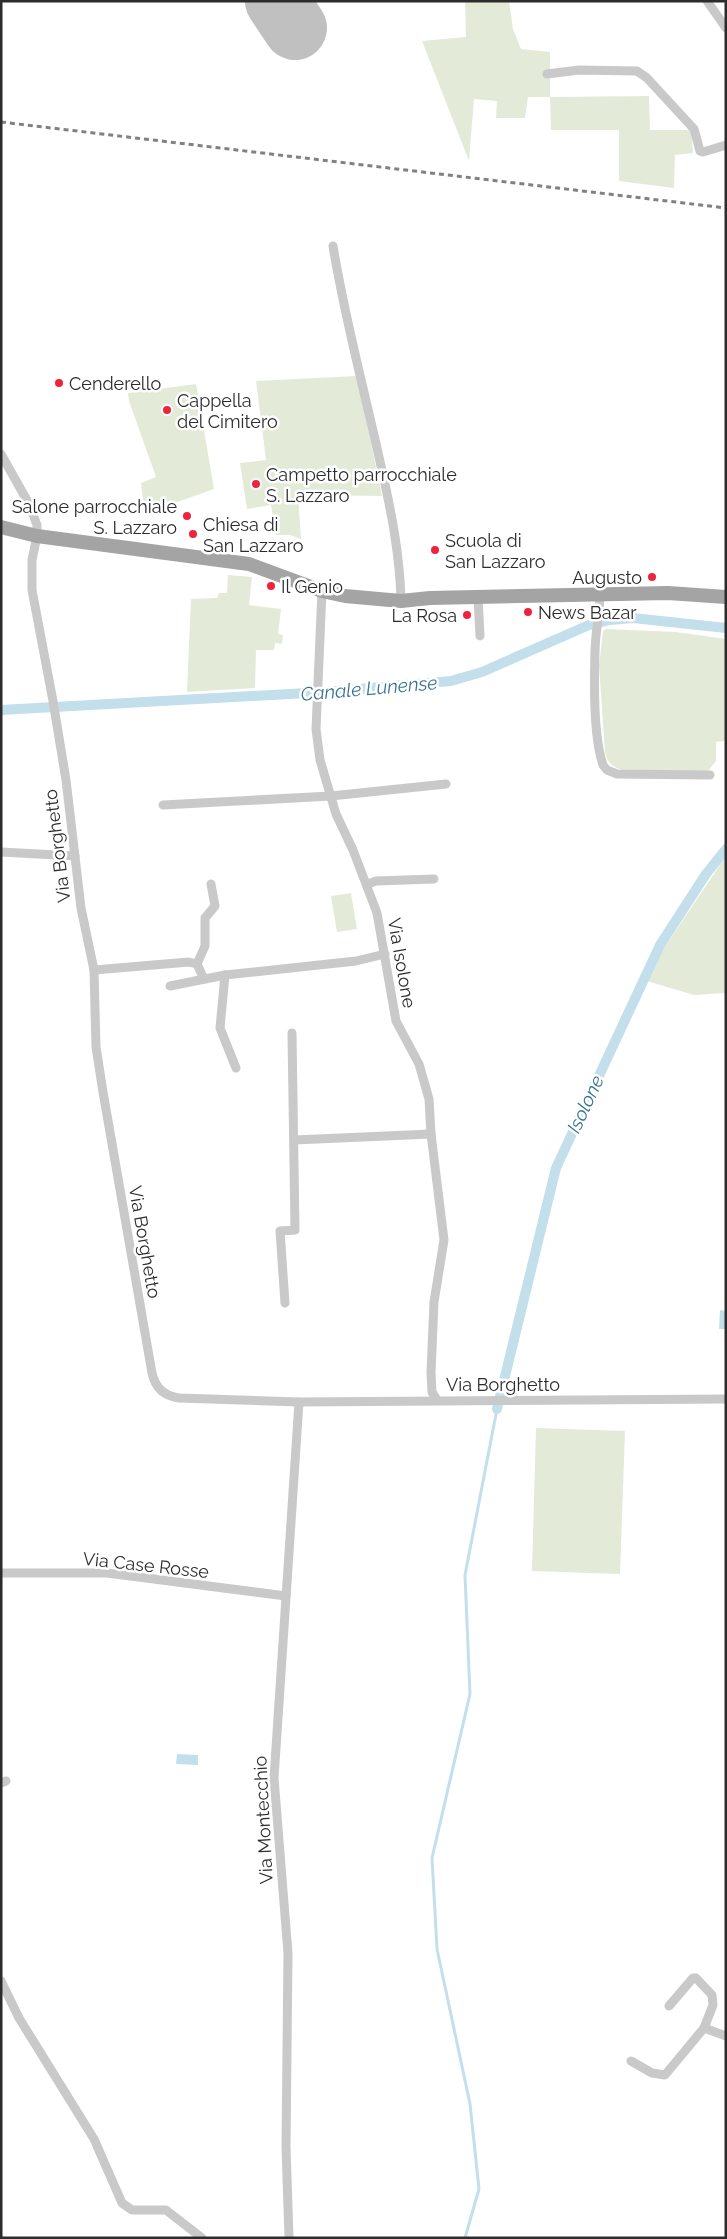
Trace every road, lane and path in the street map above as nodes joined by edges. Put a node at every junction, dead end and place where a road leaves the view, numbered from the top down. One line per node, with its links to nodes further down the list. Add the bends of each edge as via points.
1 (707, 1): 2 (street)
2 (726, 28)
3 (547, 74): 4 (street, via 579,70 637,71 694,130 700,151)
4 (726, 146)
5 (333, 246): 13 (street, via 387,496 400,572)
6 (1, 454): 8 (street, via 29,504)
7 (1, 526): 8 (main road)
8 (38, 536): 9 (main road, via 249,564); 20 (street, Via Borghetto, via 32,560 32,590 53,701)
9 (322, 591): 13 (main road, via 369,600); 17 (street, Via Isolone, via 316,729 324,777)
10 (600, 594): 11 (main road); 12 (main road, via 668,593); 15 (street, via 595,650 596,714 602,765 617,774)
11 (478, 597): 13 (main road); 14 (street)
12 (726, 597)
13 (401, 601)
14 (480, 636)
15 (710, 775)
16 (446, 784): 17 (street)
17 (331, 796): 18 (street); 23 (street, Via Isolone)
18 (163, 805)
19 (1, 852): 20 (street)
20 (75, 856): 26 (street, Via Borghetto, via 81,908)
21 (434, 879): 23 (street)
22 (211, 884): 25 (street, via 216,906 205,918 205,946)
23 (368, 884): 24 (street, Via Isolone)
24 (385, 954): 27 (street, via 356,961); 32 (street, Via Isolone, via 396,1021 424,1078)
25 (197, 964): 26 (street); 28 (street)
26 (94, 970): 37 (street, Via Borghetto, via 96,1047 155,1383 167,1395 179,1398)
27 (225, 975): 28 (street); 31 (street, via 220,1028)
28 (204, 979): 29 (street)
29 (170, 986)
30 (292, 1033): 33 (street)
31 (236, 1068)
32 (431, 1134): 33 (street); 36 (street, Via Isolone, via 444,1240 432,1328 432,1392)
33 (294, 1140): 34 (street, via 294,1230 280,1231)
34 (285, 1303)
35 (726, 1399): 36 (street, Via Borghetto)
36 (437, 1400): 37 (street, Via Borghetto)
37 (299, 1402): 39 (street, Via Montecchio)
38 (1, 1573): 39 (street, Via Case Rosse, via 107,1573)
39 (286, 1596): 46 (street, Via Montecchio, via 274,1778 288,1953 286,2147)
40 (1, 1981): 45 (street, via 19,2018 94,2138 122,2203 132,2210 166,2210)
41 (669, 2006): 42 (street, via 696,1978 712,1995 713,2005)
42 (704, 2028): 43 (street); 44 (street, via 665,2075 652,2073)
43 (726, 2036)
44 (631, 2061)
45 (202, 2238)
46 (289, 2238)

